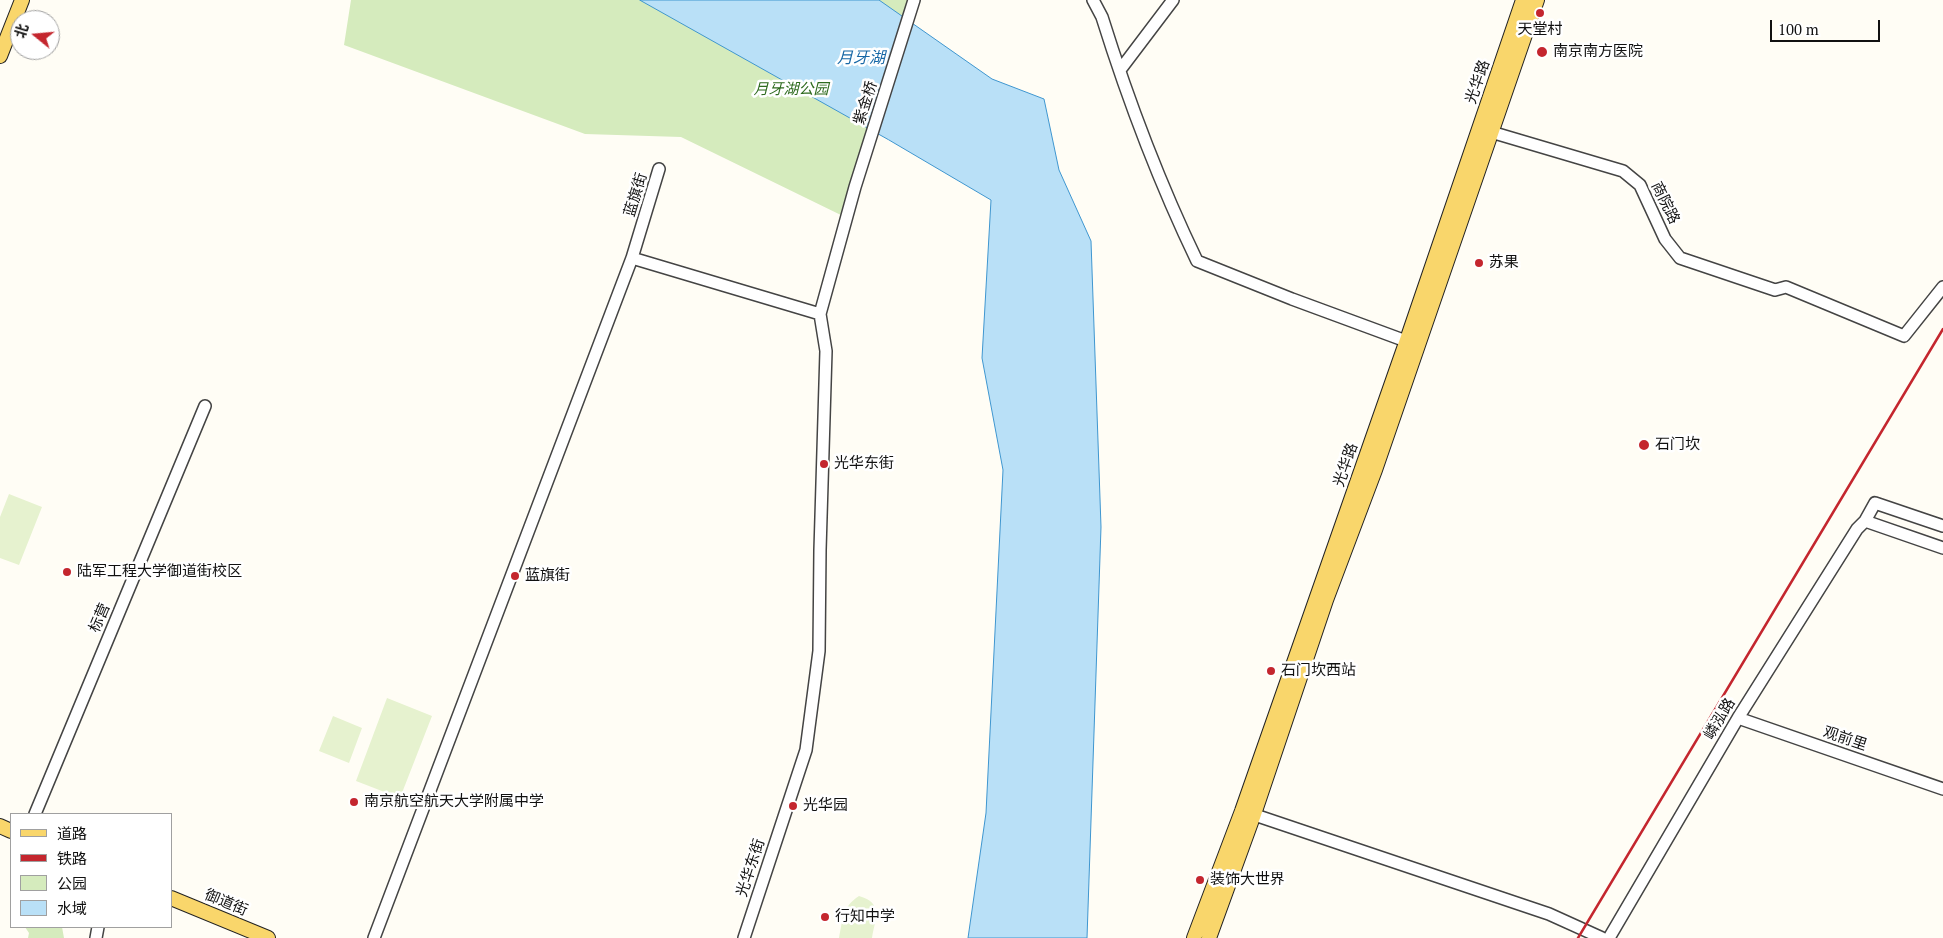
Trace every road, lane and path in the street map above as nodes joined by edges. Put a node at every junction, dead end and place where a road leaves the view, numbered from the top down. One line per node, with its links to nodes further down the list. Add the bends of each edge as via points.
1 (22, 0): 7 (main road)
2 (914, 0): 11 (street, 紫金桥)
3 (1093, 0): 8 (street)
4 (1173, 0): 8 (street)
5 (1523, 0): 15 (main road, 光华路)
6 (1537, 0): 9 (main road, 光华路)
7 (0, 56)
8 (1120, 70): 15 (street, via 1148,148 1197,260)
9 (1491, 132): 13 (street, 商院路, via 1623,171 1640,185 1665,239 1680,258 1775,290 1786,287 1904,336); 15 (main road, 光华路)
10 (659, 169): 12 (street, 蓝旗街)
11 (855, 187): 14 (street, 光华东街)
12 (632, 258): 14 (street); 26 (street, 蓝旗街)
13 (1943, 287)
14 (820, 314): 27 (street, 光华东街, via 826,351 819,651 806,750)
15 (1412, 343): 23 (main road, 光华路)
16 (206, 406): 22 (street, 标营)
17 (1865, 521): 18 (street, 嶙泓路, via 1875,503); 19 (street); 20 (street, 嶙泓路)
18 (1943, 526)
19 (1943, 548)
20 (1738, 718): 21 (street, 观前里); 31 (street, 嶙泓路)
21 (1943, 789)
22 (35, 813)
23 (1248, 813): 28 (main road, 光华路); 29 (main road, 光华路); 30 (street, via 1549,914)
24 (172, 898): 25 (main road, 御道街)
25 (268, 938)
26 (374, 938)
27 (744, 938)
28 (1194, 938)
29 (1209, 938)
30 (1602, 938)
31 (1610, 938)

